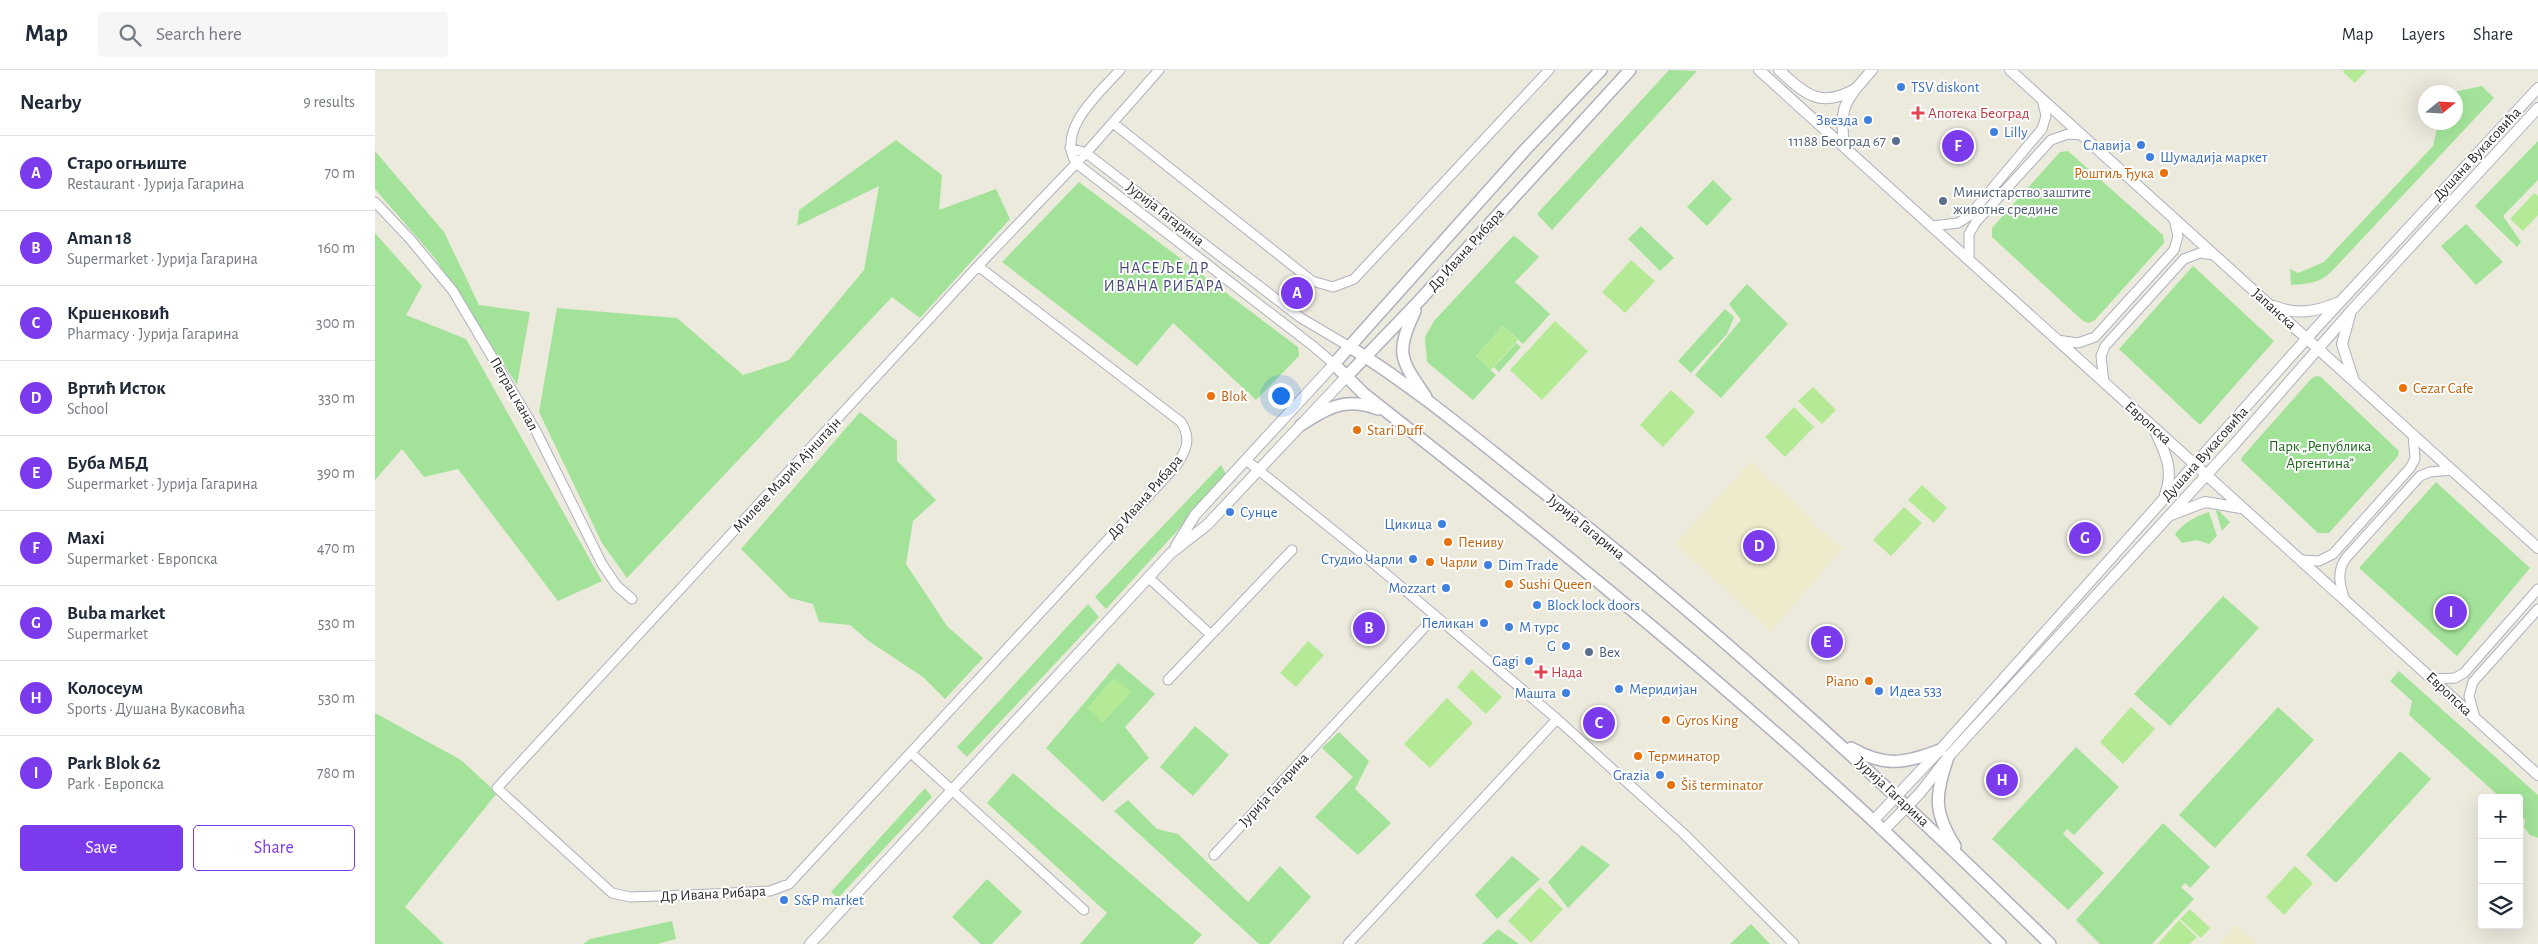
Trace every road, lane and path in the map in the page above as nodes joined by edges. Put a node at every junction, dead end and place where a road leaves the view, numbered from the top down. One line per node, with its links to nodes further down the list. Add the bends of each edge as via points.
1 (1120, 70): 17 (street, via 1080,119 1070,137)
2 (1159, 70): 14 (street, Милеве Марић Ајнштајн)
3 (1549, 70): 14 (street, via 1355,279 1333,286 1313,281)
4 (1601, 70): 32 (main road, Др Ивана Рибара, via 1525,150)
5 (1630, 70): 27 (main road, Др Ивана Рибара)
6 (1759, 70): 16 (street, Европска)
7 (1779, 70): 11 (street, via 1811,96 1827,100)
8 (1872, 70): 11 (street)
9 (2010, 70): 12 (street, Јапанска)
10 (2538, 88): 26 (street, Душана Вукасовића)
11 (1855, 89): 16 (street, via 1842,113)
12 (2042, 99): 15 (street, Јапанска); 22 (street, via 2045,116 2042,129 1969,216 1958,223)
13 (2538, 108): 29 (street, Душана Вукасовића)
14 (1113, 123): 18 (street, Милеве Марић Ајнштајн)
15 (2082, 135): 21 (street, Јапанска); 24 (street, via 2068,134 2051,140 1989,208 1969,234)
16 (1843, 147): 22 (street, Европска)
17 (1070, 148): 18 (street); 19 (street)
18 (1086, 153): 19 (street, Милеве Марић Ајнштајн); 32 (street, Јурија Гагарина, via 1301,318)
19 (1076, 163): 25 (street, Милеве Марић Ајнштајн); 35 (street, Јурија Гагарина)
20 (375, 202): 58 (street, Петрац канал, via 453,291 536,431 602,564 617,586)
21 (2174, 219): 23 (street, Јапанска); 31 (street, via 2178,236 2174,250 2095,338 2078,344)
22 (1932, 226): 24 (street, Европска)
23 (2214, 255): 28 (street, Јапанска); 38 (street, via 2200,253 2184,259 2109,340 2101,356)
24 (1969, 260): 31 (street, Европска)
25 (978, 266): 68 (street, Др Ивана Рибара, via 1181,422 1187,444 1176,466); 71 (street, Милеве Марић Ајнштајн)
26 (2342, 300): 28 (street, via 2323,309 2304,312); 30 (street, Душана Вукасовића)
27 (1419, 301): 34 (main road, Др Ивана Рибара); 39 (main road, via 1403,338 1402,355 1408,371)
28 (2266, 302): 30 (street, Јапанска)
29 (2352, 310): 33 (street, Душана Вукасовића); 37 (street, via 2342,344)
30 (2307, 339): 33 (street, Јапанска); 45 (street, Душана Вукасовића)
31 (2057, 340): 38 (street, Европска)
32 (1350, 347): 34 (main road, Јурија Гагарина); 35 (main road, Др Ивана Рибара)
33 (2319, 349): 37 (street, Јапанска); 48 (street, Душана Вукасовића)
34 (1366, 358): 36 (main road, Др Ивана Рибара); 39 (main road, Јурија Гагарина)
35 (1333, 364): 36 (main road, Јурија Гагарина); 44 (street, Др Ивана Рибара)
36 (1346, 377): 40 (main road, Јурија Гагарина); 41 (street, Др Ивана Рибара)
37 (2354, 381): 43 (street, Јапанска)
38 (2104, 383): 42 (street, Европска)
39 (1433, 407): 67 (main road, Јурија Гагарина, via 1598,535)
40 (1390, 414): 41 (main road, via 1353,403 1327,410); 75 (main road, Јурија Гагарина, via 1634,611)
41 (1301, 425): 47 (street, Др Ивана Рибара)
42 (2152, 426): 45 (street, Европска); 49 (street, via 2170,469 2170,482)
43 (2413, 434): 46 (street, Јапанска); 55 (street, via 2415,459 2410,468 2333,554 2319,561)
44 (1246, 460): 47 (street); 54 (street, Др Ивана Рибара, via 1195,516)
45 (2195, 465): 48 (street, Европска); 49 (street, Душана Вукасовића)
46 (2452, 470): 52 (street, Јапанска); 59 (street, via 2420,476 2346,558 2339,579)
47 (1258, 471): 54 (street, Др Ивана Рибара, via 1207,525); 61 (street, via 1359,550)
48 (2206, 474): 50 (street, Европска); 51 (street, Душана Вукасовића)
49 (2162, 502): 69 (street, Душана Вукасовића)
50 (2243, 508): 51 (street, via 2205,502); 55 (street, Европска)
51 (2166, 517): 69 (street, Душана Вукасовића)
52 (2538, 548)
53 (1292, 550): 62 (street)
54 (1171, 553): 56 (street, Др Ивана Рибара)
55 (2301, 560): 59 (street, Европска)
56 (1148, 577): 62 (street); 72 (street, Др Ивана Рибара)
57 (2538, 588): 63 (street, via 2464,673 2455,678)
58 (632, 599)
59 (2345, 601): 63 (street, Европска)
60 (2538, 610): 65 (street, via 2473,682 2469,696)
61 (1435, 616): 66 (street); 77 (street, Јурија Гагарина)
62 (1211, 635): 64 (street)
63 (2433, 679): 65 (street, Европска)
64 (1168, 680)
65 (2475, 718): 70 (street, Европска)
66 (1557, 719): 81 (street); 82 (street, via 1683,832)
67 (1837, 741): 69 (main road, via 1887,762); 73 (main road, Јурија Гагарина)
68 (911, 753): 71 (street, Др Ивана Рибара, via 789,884 770,891 630,898 613,893); 72 (street)
69 (1944, 754): 73 (street, Душана Вукасовића); 74 (street, Душана Вукасовића); 78 (main road, via 1938,802 1945,827)
70 (2538, 775)
71 (497, 788)
72 (952, 790): 79 (street); 80 (street, Др Ивана Рибара)
73 (1897, 796): 74 (main road, Јурија Гагарина); 75 (street, Душана Вукасовића)
74 (1908, 806): 76 (street, Душана Вукасовића); 78 (main road, Јурија Гагарина)
75 (1873, 821): 76 (main road, Јурија Гагарина)
76 (1883, 831): 83 (main road, Јурија Гагарина)
77 (1214, 855)
78 (1965, 860): 84 (main road, Јурија Гагарина)
79 (1084, 910)
80 (810, 944)
81 (1348, 944)
82 (1794, 944)
83 (2001, 944)
84 (2050, 944)

